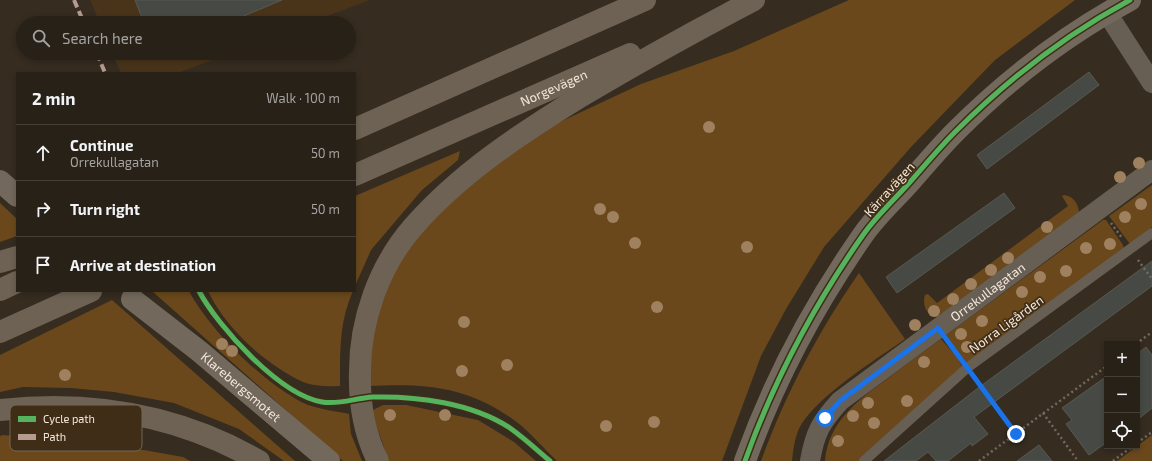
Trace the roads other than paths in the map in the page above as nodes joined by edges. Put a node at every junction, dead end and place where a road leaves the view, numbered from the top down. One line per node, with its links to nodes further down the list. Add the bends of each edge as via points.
1 (645, 0): 6 (highway)
2 (753, 0): 8 (highway, Norgevägen); 26 (highway, via 649,56 522,134 442,197 412,228 392,258 375,291 364,327 359,385 364,424)
3 (1130, 0): 4 (street, Kärravägen)
4 (1107, 13): 5 (street); 27 (street, Kärravägen, via 1028,67 991,98 955,132 864,233 800,336 771,394)
5 (1152, 83)
6 (356, 129)
7 (1152, 170): 28 (street, Orrekullagatan, via 840,401 825,418 814,438)
8 (356, 175)
9 (0, 181): 10 (street)
10 (16, 195)
11 (1152, 233): 29 (lane, Norra Ligården, via 967,368)
12 (16, 257): 13 (highway)
13 (0, 262)
14 (16, 282): 15 (highway)
15 (0, 290)
16 (89, 292): 19 (highway)
17 (132, 299): 18 (street, Klarebergsmotet)
18 (151, 315): 24 (street, Klarebergsmotet, via 189,356); 25 (street, Klarebergsmotet, via 199,351)
19 (0, 332)
20 (0, 410): 21 (highway)
21 (10, 410)
22 (142, 416): 23 (highway, via 195,431)
23 (259, 461)
24 (307, 461)
25 (329, 461)
26 (378, 461)
27 (745, 461)
28 (810, 461)
29 (864, 461)

